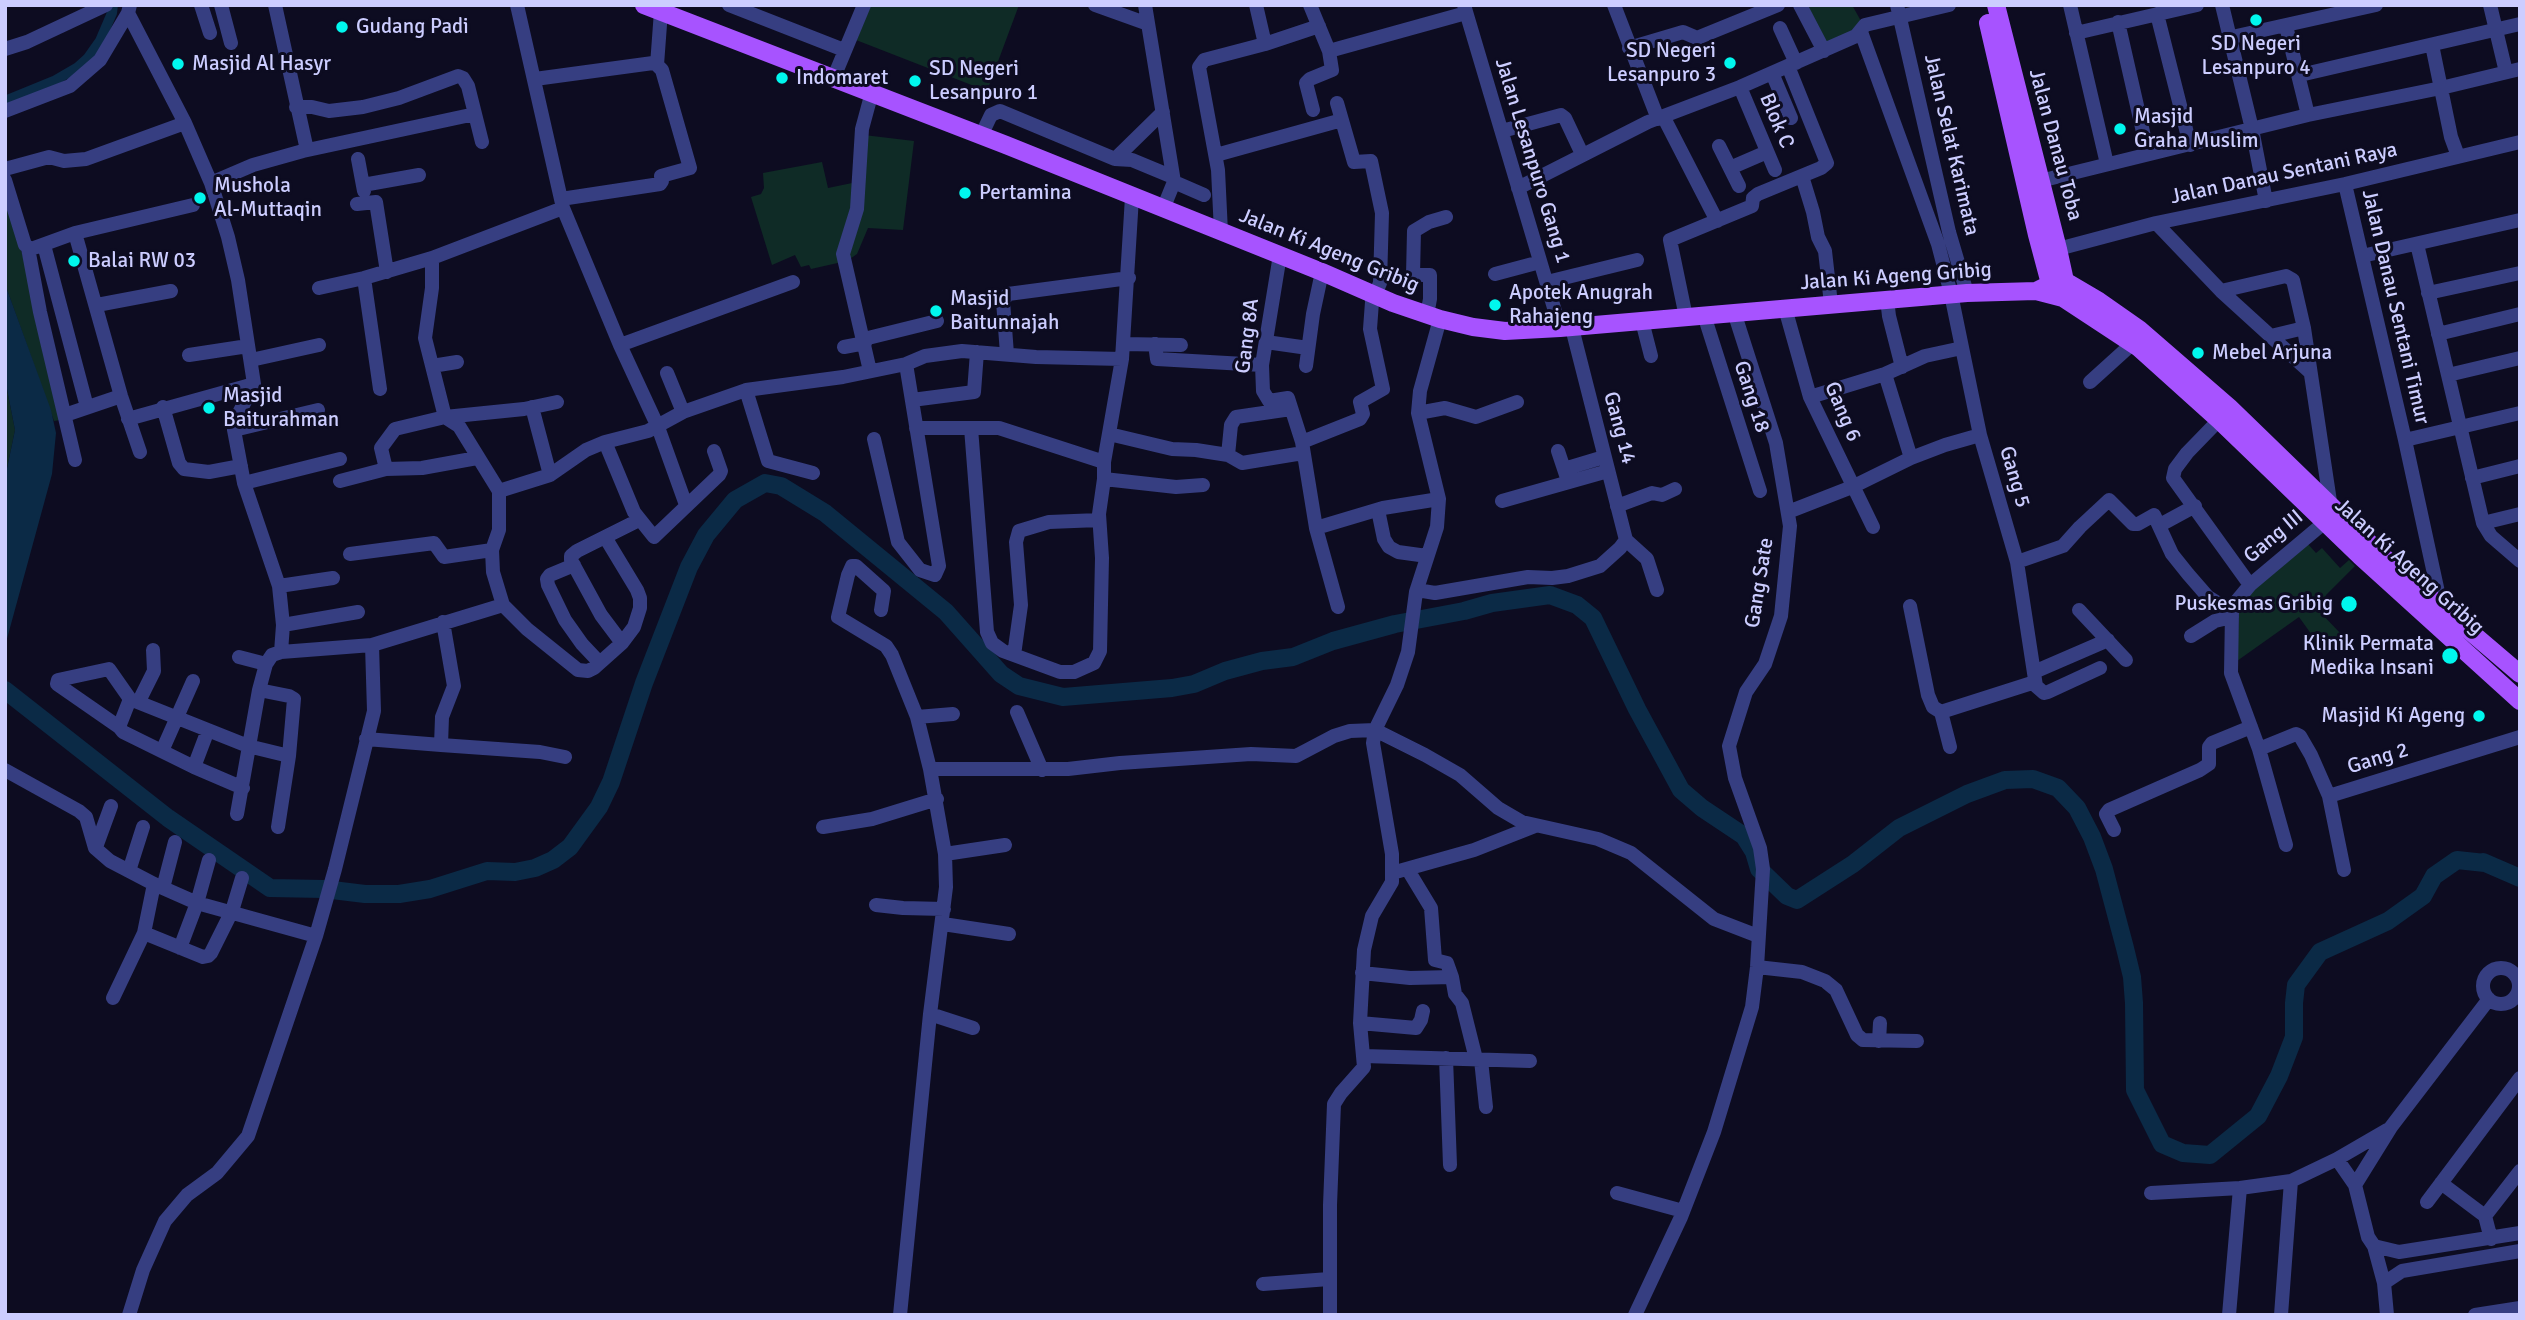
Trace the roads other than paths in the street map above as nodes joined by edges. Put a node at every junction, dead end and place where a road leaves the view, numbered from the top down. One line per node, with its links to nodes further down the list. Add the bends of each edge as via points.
1 (105, 5): 44 (street)
2 (201, 5): 37 (street)
3 (221, 5): 40 (street)
4 (275, 5): 59 (street)
5 (517, 5): 54 (street)
6 (729, 5): 45 (street)
7 (864, 5): 45 (street)
8 (1095, 5): 30 (street)
9 (1145, 5): 30 (street)
10 (1256, 5): 41 (street)
11 (1310, 5): 32 (street)
12 (1614, 5): 43 (street)
13 (1779, 5): 43 (street, via 1697,38 1685,32)
14 (1801, 5): 47 (street)
15 (1949, 5): 26 (street)
16 (1984, 5): 130 (main road, Jalan Danau Toba)
17 (1996, 5): 92 (main road, Jalan Danau Toba)
18 (2070, 5): 38 (street)
19 (2197, 5): 28 (street)
20 (2222, 5): 39 (street)
21 (2375, 5): 27 (street)
22 (2490, 5): 35 (street)
23 (653, 8): 48 (street); 53 (main road, Jalan Ki Ageng Gribig)
24 (129, 9): 61 (street, via 100,60 70,86); 68 (street)
25 (1465, 9): 46 (street); 70 (street, Jalan Lesanpuro Gang 1)
26 (1899, 11): 36 (street, via 1865,25); 109 (street, Jalan Selat Karimata)
27 (2323, 11): 33 (street)
28 (2157, 14): 29 (street); 74 (street)
29 (2118, 22): 38 (street); 79 (street)
30 (1148, 24): 62 (street)
31 (2520, 24): 35 (street)
32 (1319, 26): 41 (street); 46 (street)
33 (2286, 26): 39 (street); 52 (street)
34 (1780, 28): 49 (street)
35 (2496, 30): 42 (street); 50 (street)
36 (1861, 32): 47 (street); 111 (street)
37 (210, 33)
38 (2076, 33): 84 (street)
39 (2232, 37): 69 (street)
40 (231, 43)
41 (1265, 44): 80 (street, via 1200,63 1198,73)
42 (2432, 45): 52 (street); 56 (street)
43 (1629, 48): 65 (street)
44 (5, 49)
45 (844, 50): 53 (street)
46 (1329, 51): 60 (street, via 1332,70 1306,83)
47 (1824, 51): 49 (street)
48 (657, 65): 54 (street); 101 (street, via 690,168 661,176 660,184)
49 (1792, 65): 51 (street); 88 (street, via 1826,160 1821,168)
50 (2513, 70): 56 (street)
51 (1772, 73): 55 (street); 66 (street)
52 (2300, 75): 64 (street)
53 (834, 77): 57 (main road, Jalan Ki Ageng Gribig)
54 (535, 79): 101 (street)
55 (1740, 87): 65 (street); 77 (street, Blok C)
56 (2441, 88): 64 (street); 81 (street)
57 (872, 92): 71 (main road, Jalan Ki Ageng Gribig); 150 (street, via 862,129 857,209 843,254)
58 (1337, 103): 67 (street)
59 (296, 107): 63 (street, via 329,111 363,107 458,76 468,86); 76 (street)
60 (1312, 110)
61 (5, 111)
62 (1163, 112): 83 (street); 91 (street)
63 (475, 114): 72 (street); 76 (street)
64 (2308, 116): 69 (street)
65 (1661, 118): 78 (street); 106 (street)
66 (1791, 118)
67 (1342, 120): 80 (street); 135 (street, via 1354,162 1371,161 1382,213 1380,283)
68 (185, 123): 86 (street, via 86,159 49,157); 93 (street)
69 (2252, 129): 74 (street); 100 (street)
70 (1502, 131): 78 (street, via 1561,115); 97 (street, Jalan Lesanpuro Gang 1)
71 (981, 136): 83 (street, via 991,115 1000,111); 99 (main road, Jalan Ki Ageng Gribig)
72 (482, 142)
73 (2520, 142): 81 (street, Jalan Danau Sentani Raya)
74 (2190, 145): 79 (street)
75 (1719, 146): 85 (street)
76 (307, 150): 93 (street)
77 (1767, 152): 85 (street); 89 (street, Blok C)
78 (1582, 154): 97 (street)
79 (2148, 154): 84 (street)
80 (1216, 155): 108 (street)
81 (2458, 156): 94 (street, Jalan Danau Sentani Raya)
82 (358, 159): 95 (street)
83 (1115, 159): 91 (street, via 1132,160)
84 (2107, 164): 92 (street)
85 (1730, 168): 96 (street)
86 (5, 169)
87 (419, 175): 95 (street)
88 (1802, 176): 89 (street); 137 (street, via 1825,251)
89 (1777, 178): 106 (street, via 1754,197 1752,206)
90 (5, 180): 114 (street)
91 (1174, 180): 98 (street); 103 (street)
92 (2040, 180): 115 (main road, Jalan Danau Toba)
93 (211, 183): 162 (street, via 239,280)
94 (2345, 184): 100 (street, Jalan Danau Sentani Raya); 117 (street, Jalan Danau Sentani Timur)
95 (363, 185): 121 (street, via 372,202)
96 (1738, 186)
97 (1518, 188): 120 (street, Jalan Lesanpuro Gang 1)
98 (1204, 195)
99 (1132, 197): 103 (main road, Jalan Ki Ageng Gribig); 126 (street)
100 (2266, 201): 107 (street, Jalan Danau Sentani Raya)
101 (561, 204): 118 (street); 156 (street)
102 (193, 205): 110 (street)
103 (1163, 209): 108 (main road, Jalan Ki Ageng Gribig)
104 (1446, 217): 142 (street, via 1413,231 1413,275 1430,275)
105 (2520, 220): 113 (street)
106 (1717, 221): 141 (street, Gang 18, via 1670,240)
107 (2156, 223): 115 (street, Jalan Danau Sentani Raya); 132 (street)
108 (1221, 232): 116 (main road, Jalan Ki Ageng Gribig)
109 (1949, 232): 111 (street); 134 (street, Jalan Selat Karimata)
110 (75, 233): 112 (street); 138 (street)
111 (1934, 235): 134 (street)
112 (44, 244): 114 (street); 189 (street)
113 (2417, 244): 117 (street); 133 (street)
114 (28, 248): 196 (street)
115 (2058, 249): 130 (main road, Jalan Danau Toba)
116 (1280, 256): 122 (main road, Jalan Ki Ageng Gribig); 151 (street, Gang 8A)
117 (2362, 256): 208 (street, Jalan Danau Sentani Timur)
118 (432, 258): 121 (street); 171 (street, via 425,338)
119 (1637, 260): 128 (street)
120 (1541, 262): 124 (street); 128 (street, Jalan Lesanpuro Gang 1)
121 (387, 272): 125 (street)
122 (1322, 272): 135 (main road, Jalan Ki Ageng Gribig); 159 (street)
123 (2520, 273): 133 (street)
124 (1495, 274)
125 (365, 278): 129 (street); 181 (street)
126 (1129, 278): 152 (street); 163 (street, via 1008,293 1003,301)
127 (793, 282): 156 (street)
128 (1547, 282): 146 (street, Jalan Lesanpuro Gang 1)
129 (319, 288)
130 (2053, 290): 134 (main road, Jalan Ki Ageng Gribig); 154 (main road, Jalan Ki Ageng Gribig); 244 (main road, Jalan Ki Ageng Gribig, via 2139,329 2229,407)
131 (171, 291): 138 (street)
132 (2221, 291): 147 (street, via 2289,276); 149 (street)
133 (2428, 293): 148 (street)
134 (1959, 294): 136 (main road, Jalan Ki Ageng Gribig); 160 (street, Gang 5)
135 (1375, 295): 142 (main road, Jalan Ki Ageng Gribig); 210 (street, via 1370,329 1383,389 1361,401 1363,416)
136 (1887, 299): 137 (main road, Jalan Ki Ageng Gribig); 173 (street)
137 (1830, 304): 139 (main road, Jalan Ki Ageng Gribig)
138 (97, 305): 183 (street)
139 (1785, 308): 140 (main road, Jalan Ki Ageng Gribig); 184 (street, Gang 6)
140 (1734, 312): 141 (main road, Jalan Ki Ageng Gribig); 242 (street, Gang Sate, via 1776,443)
141 (1695, 316): 145 (main road, Jalan Ki Ageng Gribig); 235 (street, Gang 18)
142 (1434, 317): 146 (main road, Jalan Ki Ageng Gribig, via 1505,331); 194 (street)
143 (2519, 318): 148 (street)
144 (937, 321): 150 (street)
145 (1642, 321): 146 (main road, Jalan Ki Ageng Gribig); 165 (street)
146 (1566, 328): 220 (street, Gang 14)
147 (2304, 328): 149 (street); 175 (street)
148 (2438, 334): 178 (street)
149 (2271, 336): 175 (street)
150 (864, 341): 158 (street); 174 (street)
151 (1266, 341): 159 (street); 170 (street, Gang 8A)
152 (1123, 344): 153 (street); 167 (street)
153 (1155, 344): 157 (street); 170 (street, via 1157,359)
154 (2132, 344): 179 (street); 199 (main road, Jalan Ki Ageng Gribig)
155 (318, 345): 162 (street)
156 (620, 345): 201 (street)
157 (1181, 345)
158 (844, 347)
159 (1308, 348): 172 (street)
160 (1962, 348): 173 (street, via 1924,356); 206 (street, Gang 5)
161 (977, 352): 163 (street); 169 (street, via 925,356); 185 (street, via 974,392)
162 (249, 353): 164 (street); 180 (street)
163 (1007, 354): 167 (street)
164 (189, 355)
165 (1651, 356)
166 (2520, 358): 178 (street)
167 (1122, 359): 205 (street)
168 (457, 362): 171 (street)
169 (906, 365): 174 (street); 185 (street)
170 (1262, 365): 188 (street, Gang 8A, via 1267,400)
171 (432, 366): 197 (street)
172 (1306, 366)
173 (1902, 367): 177 (street)
174 (870, 371): 182 (street)
175 (2310, 372): 244 (street)
176 (667, 373): 193 (street)
177 (1885, 374): 184 (street); 216 (street)
178 (2448, 374): 200 (street)
179 (2090, 382)
180 (254, 383): 190 (street); 204 (street)
181 (380, 389)
182 (746, 390): 193 (street); 224 (street, via 768,461)
183 (121, 396): 189 (street); 198 (street)
184 (1810, 397): 232 (street, Gang 6)
185 (912, 400): 202 (street)
186 (557, 402): 191 (street)
187 (1517, 402): 194 (street, via 1476,417 1445,408)
188 (1289, 403): 210 (street); 214 (street, via 1231,421)
189 (87, 407): 196 (street)
190 (163, 407): 198 (street); 221 (street, via 184,469 209,472)
191 (531, 407): 197 (street); 225 (street)
192 (318, 410): 204 (street)
193 (682, 412): 201 (street)
194 (1418, 413): 236 (street)
195 (2520, 413): 200 (street, Jalan Danau Sentani Timur)
196 (65, 415): 218 (street)
197 (445, 417): 215 (street, via 459,426); 223 (street, via 392,431 381,448)
198 (128, 419): 213 (street)
199 (2220, 420): 240 (street, via 2178,465 2173,478); 244 (main road, Jalan Ki Ageng Gribig)
200 (2459, 427): 208 (street, Jalan Danau Sentani Timur); 227 (street)
201 (658, 428): 209 (street); 238 (street)
202 (916, 428): 203 (street); 207 (street, via 939,566 935,575 920,570 898,542)
203 (971, 428): 219 (street, via 1016,431); 280 (street, via 987,632 992,643)
204 (234, 430): 221 (street)
205 (1109, 434): 214 (street, via 1172,449); 219 (street)
206 (1980, 435): 216 (street); 257 (street, Gang 5)
207 (874, 439)
208 (2405, 440): 266 (street, Jalan Danau Sentani Timur)
209 (605, 442): 225 (street); 245 (street)
210 (1303, 447): 214 (street, via 1242,463); 250 (street)
211 (714, 451): 238 (street, via 719,475)
212 (1558, 451): 226 (street)
213 (140, 452)
214 (1228, 455)
215 (477, 458): 223 (street); 234 (street)
216 (1912, 458): 232 (street)
217 (341, 459): 230 (street)
218 (75, 460)
219 (1104, 462): 228 (street)
220 (1606, 464): 226 (street); 239 (street, Gang 14)
221 (241, 466): 230 (street)
222 (2520, 466): 227 (street)
223 (386, 470): 229 (street)
224 (813, 473)
225 (550, 475): 234 (street)
226 (1566, 476): 237 (street)
227 (2472, 478): 247 (street)
228 (1104, 479): 231 (street); 246 (street)
229 (340, 481)
230 (244, 483): 261 (street)
231 (1203, 485)
232 (1852, 486): 242 (street); 249 (street, Gang 6)
233 (1675, 489): 239 (street)
234 (499, 491): 253 (street, via 499,530)
235 (1760, 491)
236 (1440, 499): 241 (street); 255 (street)
237 (1502, 501)
238 (686, 505): 245 (street, via 657,536)
239 (1617, 506): 252 (street, Gang 14)
240 (2195, 506): 248 (street); 260 (street)
241 (1378, 510): 250 (street); 255 (street, via 1389,547)
242 (1788, 512): 344 (street, Gang Sate, via 1781,615 1765,664 1745,692 1729,746 1735,778 1760,848)
243 (2520, 514): 247 (street)
244 (2328, 515): 260 (street, Gang III); 266 (main road, Jalan Ki Ageng Gribig); 291 (main road, Jalan Ki Ageng Gribig)
245 (639, 520): 251 (street)
246 (1099, 520): 280 (street, via 1049,523 1019,531 1021,605); 280 (street, via 1098,658 1074,672 1060,672)
247 (2483, 523): 256 (street, via 2491,536)
248 (2160, 525): 257 (street, via 2153,514 2133,524 2108,500 2063,546); 271 (street, via 2172,554 2188,574)
249 (1873, 527)
250 (1316, 528): 267 (street)
251 (605, 537): 258 (street, via 574,553); 276 (street, via 640,598 634,627)
252 (1626, 540): 262 (street, via 1647,559); 263 (street, via 1600,566 1568,576 1528,577 1434,593)
253 (492, 550): 254 (street, via 444,557 434,542); 264 (street)
254 (350, 554)
255 (1427, 556): 263 (street)
256 (2518, 558)
257 (2017, 562): 287 (street, Gang 5)
258 (574, 565): 276 (street); 283 (street, via 550,575 548,585 565,620)
259 (333, 578): 261 (street)
260 (2250, 585): 271 (street, Gang III, via 2235,603)
261 (279, 586): 273 (street)
262 (1657, 590)
263 (1416, 591): 297 (street, via 1408,652)
264 (503, 605): 272 (street); 283 (street, via 578,670 587,671)
265 (1910, 606): 293 (street, via 1928,695)
266 (2441, 606): 286 (main road, Jalan Ki Ageng Gribig)
267 (1338, 607)
268 (881, 610): 295 (street, via 884,591 852,566 838,617 886,646)
269 (2079, 610): 275 (street)
270 (358, 612): 273 (street)
271 (2232, 615): 274 (street); 299 (street, via 2231,673)
272 (443, 622): 277 (street); 303 (street, via 454,686 442,717)
273 (283, 625): 279 (street)
274 (2191, 636)
275 (2108, 640): 282 (street); 287 (street)
276 (622, 643): 283 (street)
277 (372, 645): 279 (street); 302 (street, via 374,711)
278 (153, 650): 290 (street, via 154,671)
279 (281, 652): 284 (street)
280 (1014, 655)
281 (239, 657): 284 (street)
282 (2126, 660)
283 (599, 662)
284 (266, 664): 289 (street)
285 (2100, 668): 287 (street, via 2048,692 2040,691)
286 (2520, 674)
287 (2034, 677): 293 (street)
288 (193, 681): 296 (street)
289 (259, 690): 304 (street); 308 (street, via 294,698)
290 (134, 700): 296 (street); 298 (street); 298 (street, via 105,668 57,682)
291 (2520, 701)
292 (1017, 712): 313 (street)
293 (1941, 712): 305 (street)
294 (953, 714): 295 (street)
295 (917, 717): 312 (street)
296 (177, 718): 300 (street); 307 (street)
297 (1378, 726): 313 (street, via 1334,736 1296,756 1251,754); 319 (street, via 1460,775 1507,814); 333 (street, via 1373,747)
298 (119, 727): 307 (street, via 126,735)
299 (2251, 727): 306 (street); 323 (street, via 2211,744 2210,761 2200,770 2109,810 2106,814)
300 (208, 730): 304 (street); 310 (street)
301 (2520, 737): 315 (street, Gang 2)
302 (366, 739): 303 (street); 343 (street)
303 (442, 745): 309 (street)
304 (248, 746): 308 (street); 314 (street)
305 (1950, 747)
306 (2259, 749): 315 (street, via 2298,735); 326 (street)
307 (162, 751): 310 (street)
308 (289, 756): 321 (street)
309 (565, 757)
310 (194, 767): 314 (street)
311 (5, 769): 327 (street, via 86,817)
312 (930, 769): 313 (street); 316 (street)
313 (1042, 770)
314 (243, 788): 318 (street)
315 (2329, 796): 331 (street)
316 (937, 799): 322 (street, via 872,819); 328 (street)
317 (111, 806): 327 (street)
318 (237, 814)
319 (1535, 826): 330 (street); 344 (street, via 1613,844 1631,853 1714,919)
320 (143, 827): 332 (street)
321 (278, 827)
322 (823, 827)
323 (2114, 830)
324 (175, 842): 335 (street)
325 (1004, 845): 328 (street)
326 (2286, 845)
327 (95, 848): 332 (street)
328 (945, 854): 338 (street)
329 (209, 860): 336 (street)
330 (1408, 870): 333 (street); 349 (street, via 1431,908 1435,960 1447,963)
331 (2344, 870)
332 (129, 871): 335 (street)
333 (1392, 873): 348 (street, via 1390,887 1373,916)
334 (242, 878): 339 (street)
335 (159, 886): 336 (street); 341 (street)
336 (197, 903): 339 (street); 345 (street)
337 (876, 905): 338 (street)
338 (944, 909): 340 (street)
339 (232, 911): 343 (street); 345 (street, via 208,957)
340 (943, 924): 342 (street); 354 (street)
341 (144, 933): 345 (street); 351 (street)
342 (1009, 934)
343 (316, 936): 389 (street, via 248,1136 217,1173 187,1195 165,1221)
344 (1758, 936): 346 (street, Gang Sate)
345 (180, 948)
346 (1757, 967): 358 (street, via 1802,972 1825,981 1836,990 1858,1037); 377 (street, Gang Sate, via 1752,1007 1728,1087)
347 (2516, 967): 350 (street); 352 (street, via 2495,968 2486,976 2483,988)
348 (1362, 973): 349 (street); 355 (street)
349 (1452, 977): 362 (street)
350 (2519, 996): 352 (street, via 2504,1004)
351 (113, 998)
352 (2489, 999): 366 (street)
353 (1423, 1011): 355 (street, via 1416,1028)
354 (930, 1014): 357 (street); 390 (street)
355 (1360, 1023): 360 (street)
356 (1880, 1023): 358 (street)
357 (973, 1028)
358 (1880, 1041): 359 (street)
359 (1917, 1041)
360 (1364, 1056): 361 (street); 385 (street, via 1361,1073 1334,1104)
361 (1446, 1058): 362 (street); 368 (street)
362 (1478, 1059): 363 (street); 365 (street)
363 (1530, 1061)
364 (2520, 1079): 371 (street)
365 (1486, 1107)
366 (2391, 1127): 367 (street); 372 (street)
367 (2337, 1159): 370 (street); 372 (street)
368 (1450, 1165)
369 (2520, 1171): 378 (street)
370 (2291, 1181): 373 (street); 394 (street)
371 (2441, 1183): 376 (street); 378 (street)
372 (2355, 1185): 381 (street)
373 (2240, 1188): 375 (street); 393 (street)
374 (1617, 1193): 377 (street)
375 (2151, 1193)
376 (2427, 1202)
377 (1683, 1211): 392 (street, Gang Sate)
378 (2486, 1216): 380 (street)
379 (2520, 1233): 380 (street)
380 (2491, 1239): 383 (street)
381 (2374, 1246): 383 (street); 386 (street)
382 (2520, 1251): 384 (street)
383 (2399, 1252): 384 (street)
384 (2402, 1271): 386 (street)
385 (1329, 1279): 387 (street); 391 (street)
386 (2384, 1283): 395 (street)
387 (1263, 1284)
388 (2520, 1308): 396 (street)
389 (130, 1315)
390 (900, 1315)
391 (1330, 1315)
392 (1635, 1315)
393 (2229, 1315)
394 (2281, 1315)
395 (2387, 1315)
396 (2475, 1315)

